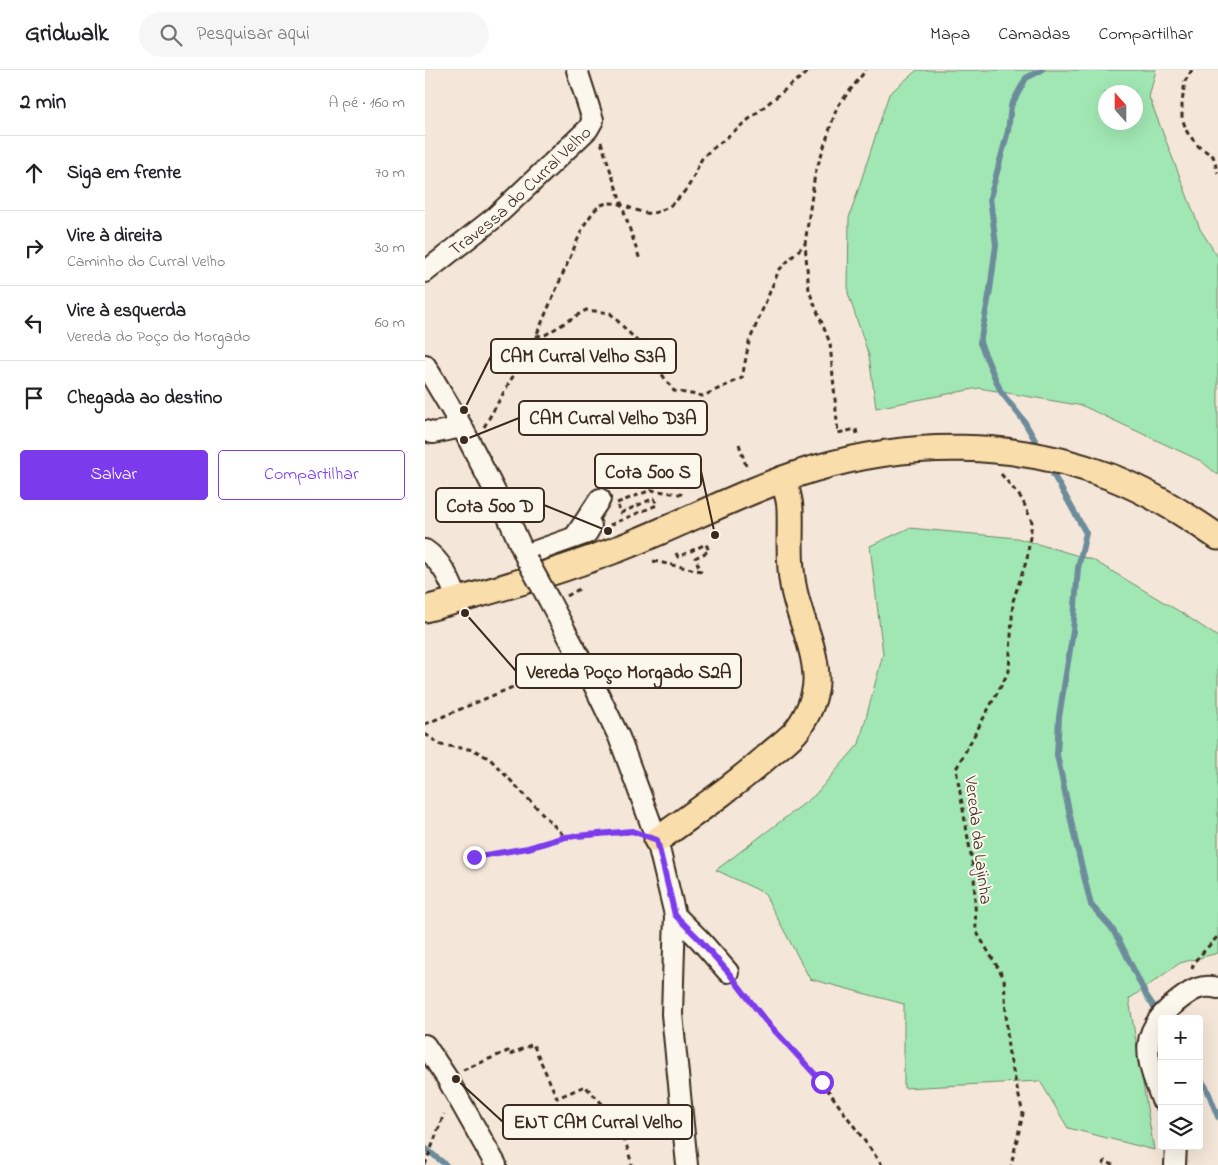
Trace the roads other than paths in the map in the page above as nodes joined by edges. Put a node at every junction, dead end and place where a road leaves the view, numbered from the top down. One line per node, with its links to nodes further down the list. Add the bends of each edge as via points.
1 (577, 70): 2 (street, Travessa do Curral Velho, via 593,120 588,129 494,218)
2 (425, 272)
3 (425, 365): 4 (street)
4 (462, 427): 5 (street); 12 (street)
5 (425, 431)
6 (783, 479): 10 (main road, via 813,469 919,449 987,449 1020,453 1083,467 1121,481 1190,517); 13 (main road, via 619,549); 15 (main road, via 790,508 790,570 815,659 817,679 806,718 796,732 753,769)
7 (608, 501): 9 (street)
8 (591, 526): 9 (street, via 587,533)
9 (574, 537): 12 (street)
10 (1218, 537)
11 (425, 550): 13 (street, via 442,568)
12 (526, 558): 15 (street, bridge, via 619,737)
13 (459, 601): 14 (main road)
14 (428, 608)
15 (657, 840): 16 (street)
16 (675, 915): 17 (street); 23 (street, via 672,1014)
17 (728, 972)
18 (1218, 988): 20 (street, via 1209,986 1194,990 1169,1007 1151,1031 1148,1057)
19 (425, 1044): 22 (street)
20 (1158, 1091)
21 (1176, 1150): 24 (street)
22 (496, 1165)
23 (687, 1165)
24 (1175, 1165)

